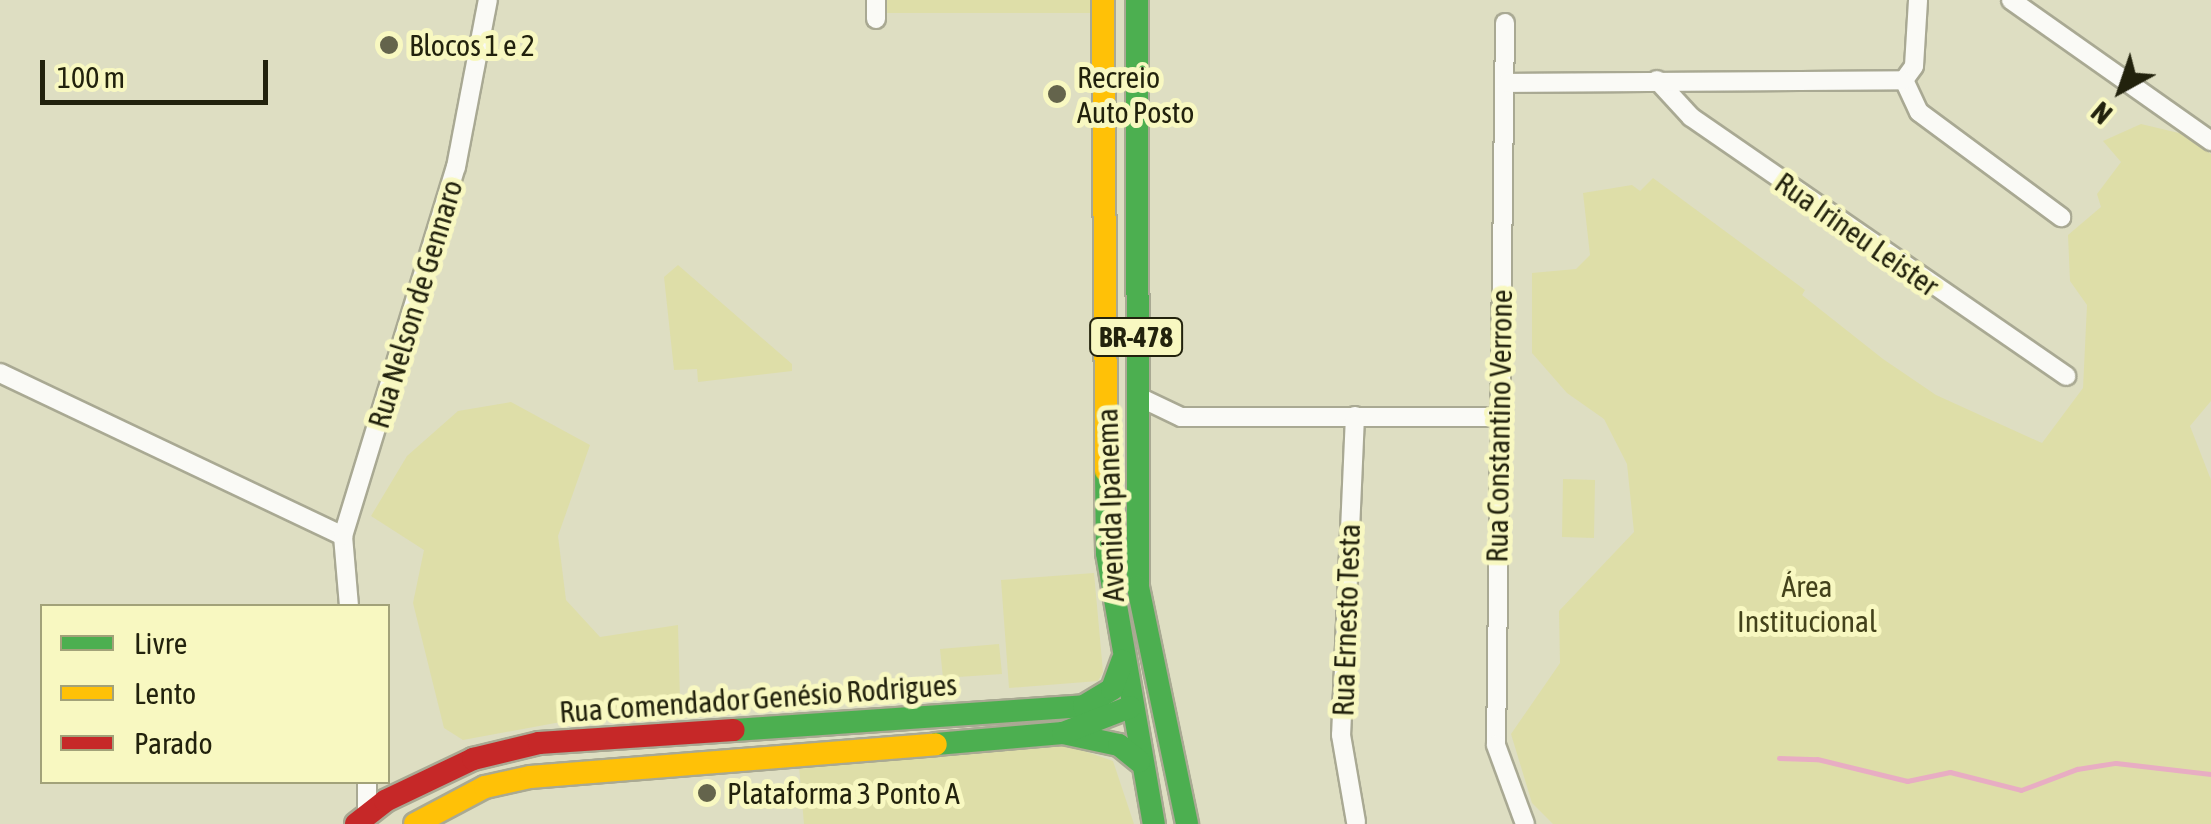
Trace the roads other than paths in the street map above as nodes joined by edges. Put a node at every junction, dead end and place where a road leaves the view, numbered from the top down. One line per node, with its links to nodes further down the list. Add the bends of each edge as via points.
1 (488, 0): 19 (street, Rua Nelson de Gennaro, via 452,186)
2 (1103, 0): 21 (main road, Avenida Ipanema / BR-478, via 1107,553)
3 (1137, 0): 14 (main road, Avenida Ipanema / BR-478)
4 (1918, 0): 8 (street, via 1914,66)
5 (2010, 0): 10 (street)
6 (1505, 24): 9 (street, Rua Constantino Verrone)
7 (1658, 80): 8 (street); 9 (street); 13 (street, Rua Irineu Leister, via 1691,117)
8 (1904, 80): 11 (street, via 1919,112)
9 (1506, 82): 17 (street, Rua Constantino Verrone)
10 (2211, 141)
11 (2060, 217)
12 (0, 373): 19 (street)
13 (2066, 376)
14 (1137, 396): 16 (street); 18 (main road, Avenida Ipanema / BR-478)
15 (1355, 416): 16 (street); 17 (street); 30 (street, Rua Ernesto Testa, via 1341,735)
16 (1181, 417): 18 (street)
17 (1497, 417): 34 (street, Rua Constantino Verrone, via 1496,745)
18 (1138, 440): 22 (main road, Avenida Ipanema / BR-478, via 1138,587)
19 (342, 536): 20 (street, Rua Nelson de Gennaro)
20 (350, 604)
21 (1122, 661): 23 (main road, Avenida Ipanema / BR-478); 27 (main road, Rua Comendador Genésio Rodrigues, via 1112,689 1084,706 539,744 473,759)
22 (1154, 672): 23 (main road); 33 (main road, Avenida Ipanema / BR-478)
23 (1130, 707): 24 (main road, Rua Comendador Genésio Rodrigues); 25 (main road, Avenida Ipanema / BR-478)
24 (1063, 733): 25 (main road, via 1118,745); 31 (main road, Rua Comendador Genésio Rodrigues, via 530,777 485,787)
25 (1140, 761): 32 (main road, Avenida Ipanema / BR-478)
26 (390, 776): 27 (main road)
27 (421, 782): 29 (main road, Rua Comendador Genésio Rodrigues)
28 (367, 784): 29 (street)
29 (373, 809)
30 (1356, 822)
31 (415, 824)
32 (1154, 824)
33 (1186, 824)
34 (1525, 824)

